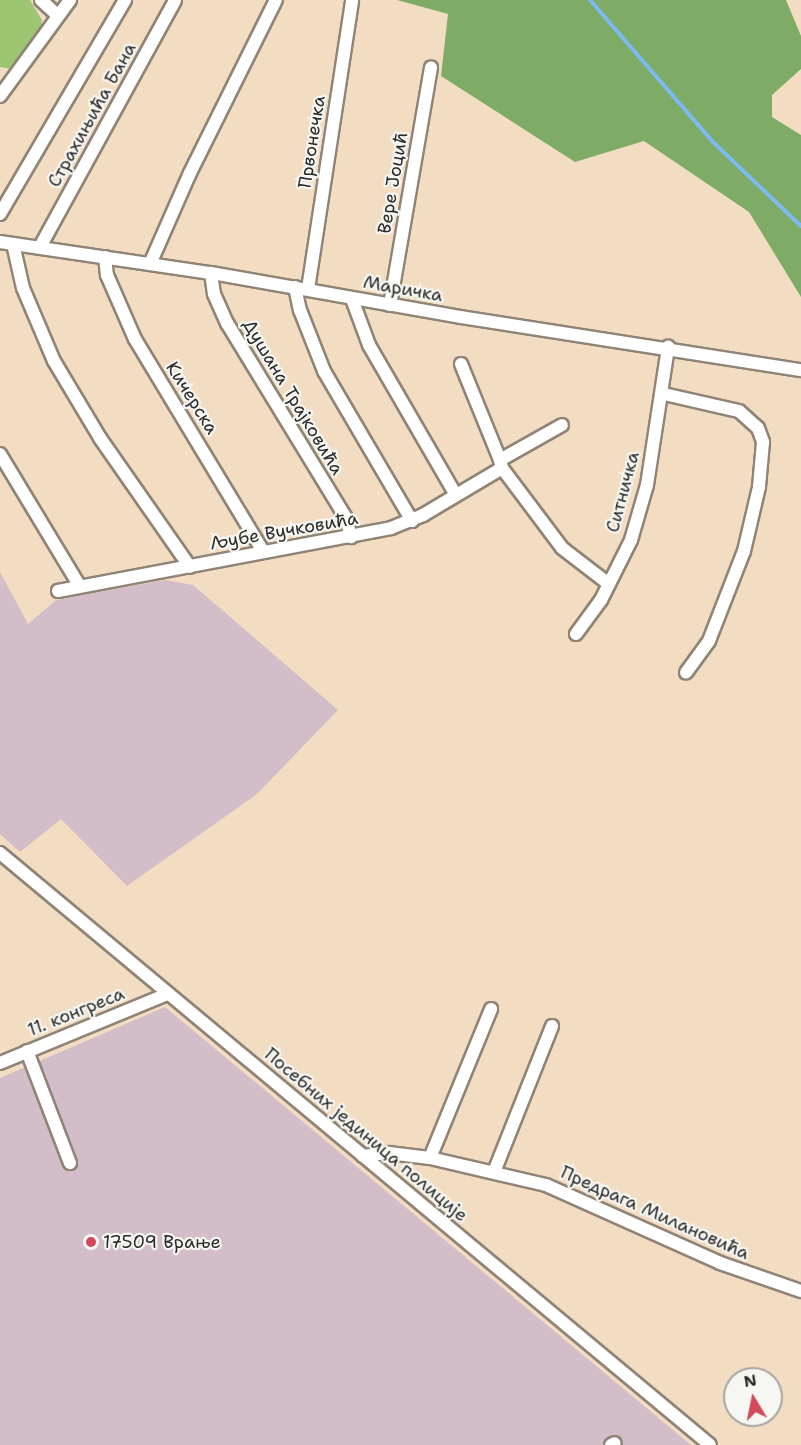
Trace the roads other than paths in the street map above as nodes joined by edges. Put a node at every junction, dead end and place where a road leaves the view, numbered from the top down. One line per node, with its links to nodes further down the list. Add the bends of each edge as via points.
1 (41, 0): 7 (street)
2 (70, 0): 7 (street)
3 (124, 0): 10 (street)
4 (175, 0): 13 (street, Страхињића Бана)
5 (276, 0): 15 (street, via 190,172)
6 (352, 0): 17 (street, Првонечка)
7 (58, 16): 9 (street)
8 (431, 68): 19 (street, Вере Јоцић)
9 (0, 96)
10 (0, 214)
11 (0, 242): 12 (street, Маричка)
12 (13, 244): 13 (street, Маричка); 31 (street, via 23,288 54,361 100,438)
13 (40, 247): 14 (street, Маричка)
14 (105, 257): 15 (street, Маричка); 30 (street, Кичерска, via 107,275 135,339)
15 (150, 264): 16 (street, Маричка)
16 (211, 273): 17 (street, Маричка); 29 (street, Душана Трајковића, via 214,294 227,323 346,518)
17 (302, 288): 18 (street, Маричка); 28 (street, via 300,310 324,371)
18 (352, 299): 19 (street, Маричка); 27 (street, via 369,345)
19 (390, 305): 20 (street, Маричка)
20 (668, 347): 22 (street, Маричка); 23 (street, Ситничка)
21 (461, 364): 26 (street)
22 (801, 370)
23 (664, 394): 32 (street, Ситничка, via 647,485 631,540); 36 (street, via 739,411 758,428 763,442 759,487 744,551 709,640)
24 (562, 425): 26 (street, Љубе Вучковића)
25 (0, 454): 33 (street)
26 (501, 464): 27 (street, Љубе Вучковића); 32 (street, via 562,548)
27 (456, 495): 28 (street, Љубе Вучковића)
28 (412, 521): 29 (street, Љубе Вучковића)
29 (351, 537): 30 (street, Љубе Вучковића)
30 (263, 551): 31 (street, Љубе Вучковића)
31 (190, 567): 33 (street, Љубе Вучковића)
32 (609, 584): 35 (street, Ситничка)
33 (80, 585): 34 (street, Љубе Вучковића)
34 (58, 591)
35 (576, 634)
36 (686, 673)
37 (0, 853): 38 (street, Посебних јединица полиције)
38 (167, 994): 41 (street, 11. конгреса); 43 (street, Посебних јединица полиције)
39 (491, 1009): 44 (street)
40 (552, 1026): 46 (street)
41 (27, 1051): 42 (street, 11. конгреса); 45 (street)
42 (0, 1063)
43 (363, 1156): 44 (street, Предрага Милановића, via 389,1153); 48 (street, Посебних јединица полиције)
44 (430, 1158): 46 (street, Предрага Милановића)
45 (70, 1163)
46 (494, 1172): 47 (street, Предрага Милановића, via 583,1198 720,1263)
47 (801, 1291)
48 (711, 1445)

